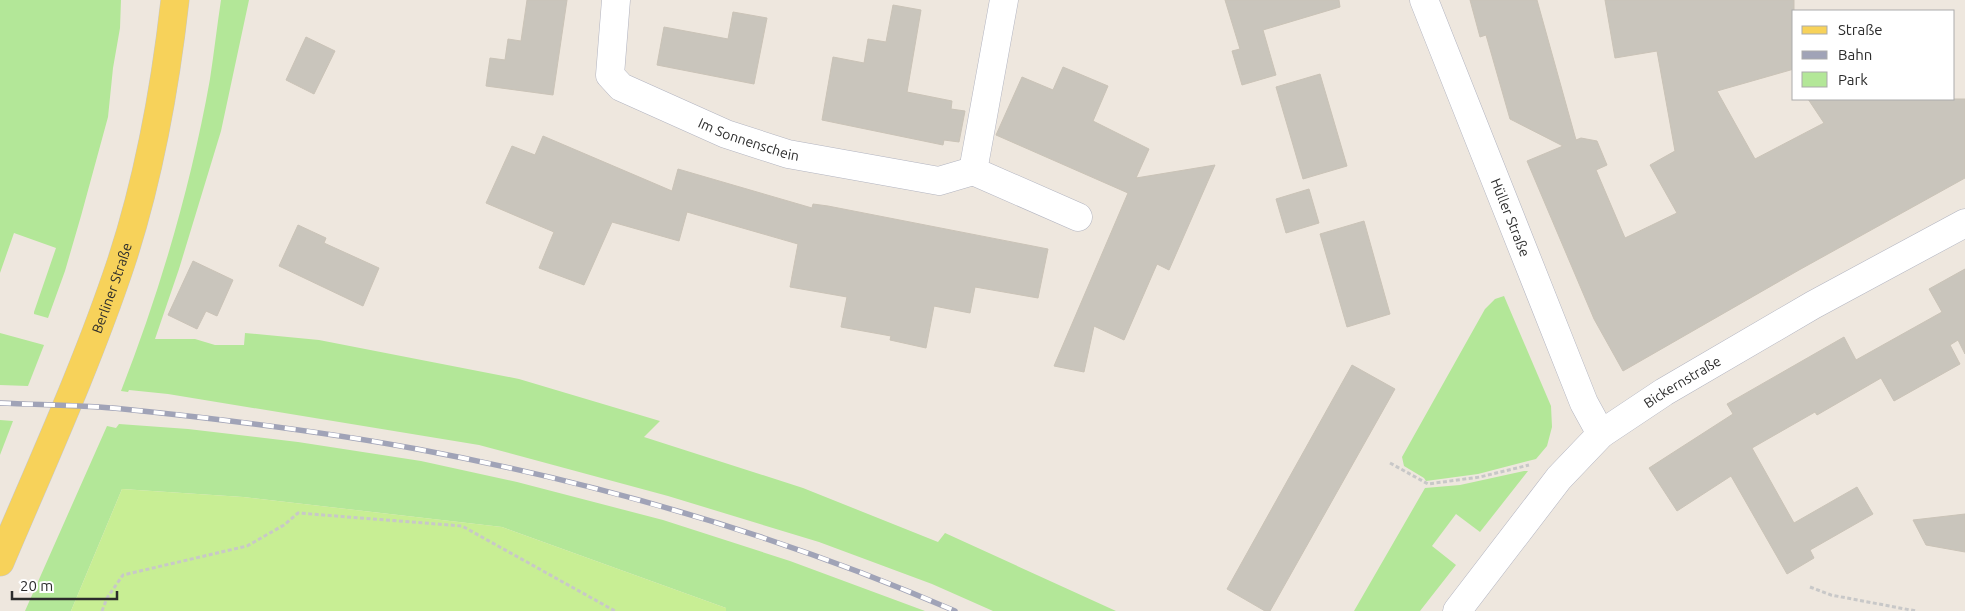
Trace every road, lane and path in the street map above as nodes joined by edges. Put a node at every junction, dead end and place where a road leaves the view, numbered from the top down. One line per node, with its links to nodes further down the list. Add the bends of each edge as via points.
1 (175, 0): 11 (main road, Berliner Straße, via 156,125 121,262 92,344)
2 (616, 0): 5 (street, Im Sonnenschein, via 610,75 621,87 726,134 788,154 939,181)
3 (1004, 0): 5 (street)
4 (1424, 0): 8 (street, Hüller Straße, via 1584,403)
5 (973, 171): 6 (street)
6 (1078, 217)
7 (1965, 223): 8 (street, Bickernstraße, via 1812,305 1664,392)
8 (1601, 434): 10 (street, Bickernstraße)
9 (1390, 463): 10 (path, via 1428,484 1480,477 1537,462)
10 (1559, 478): 15 (street, Bickernstraße)
11 (0, 562)
12 (1810, 587): 16 (path, via 1831,595)
13 (102, 611): 14 (path, via 123,575 247,546 298,513 462,526)
14 (615, 611)
15 (1457, 611)
16 (1916, 611)

